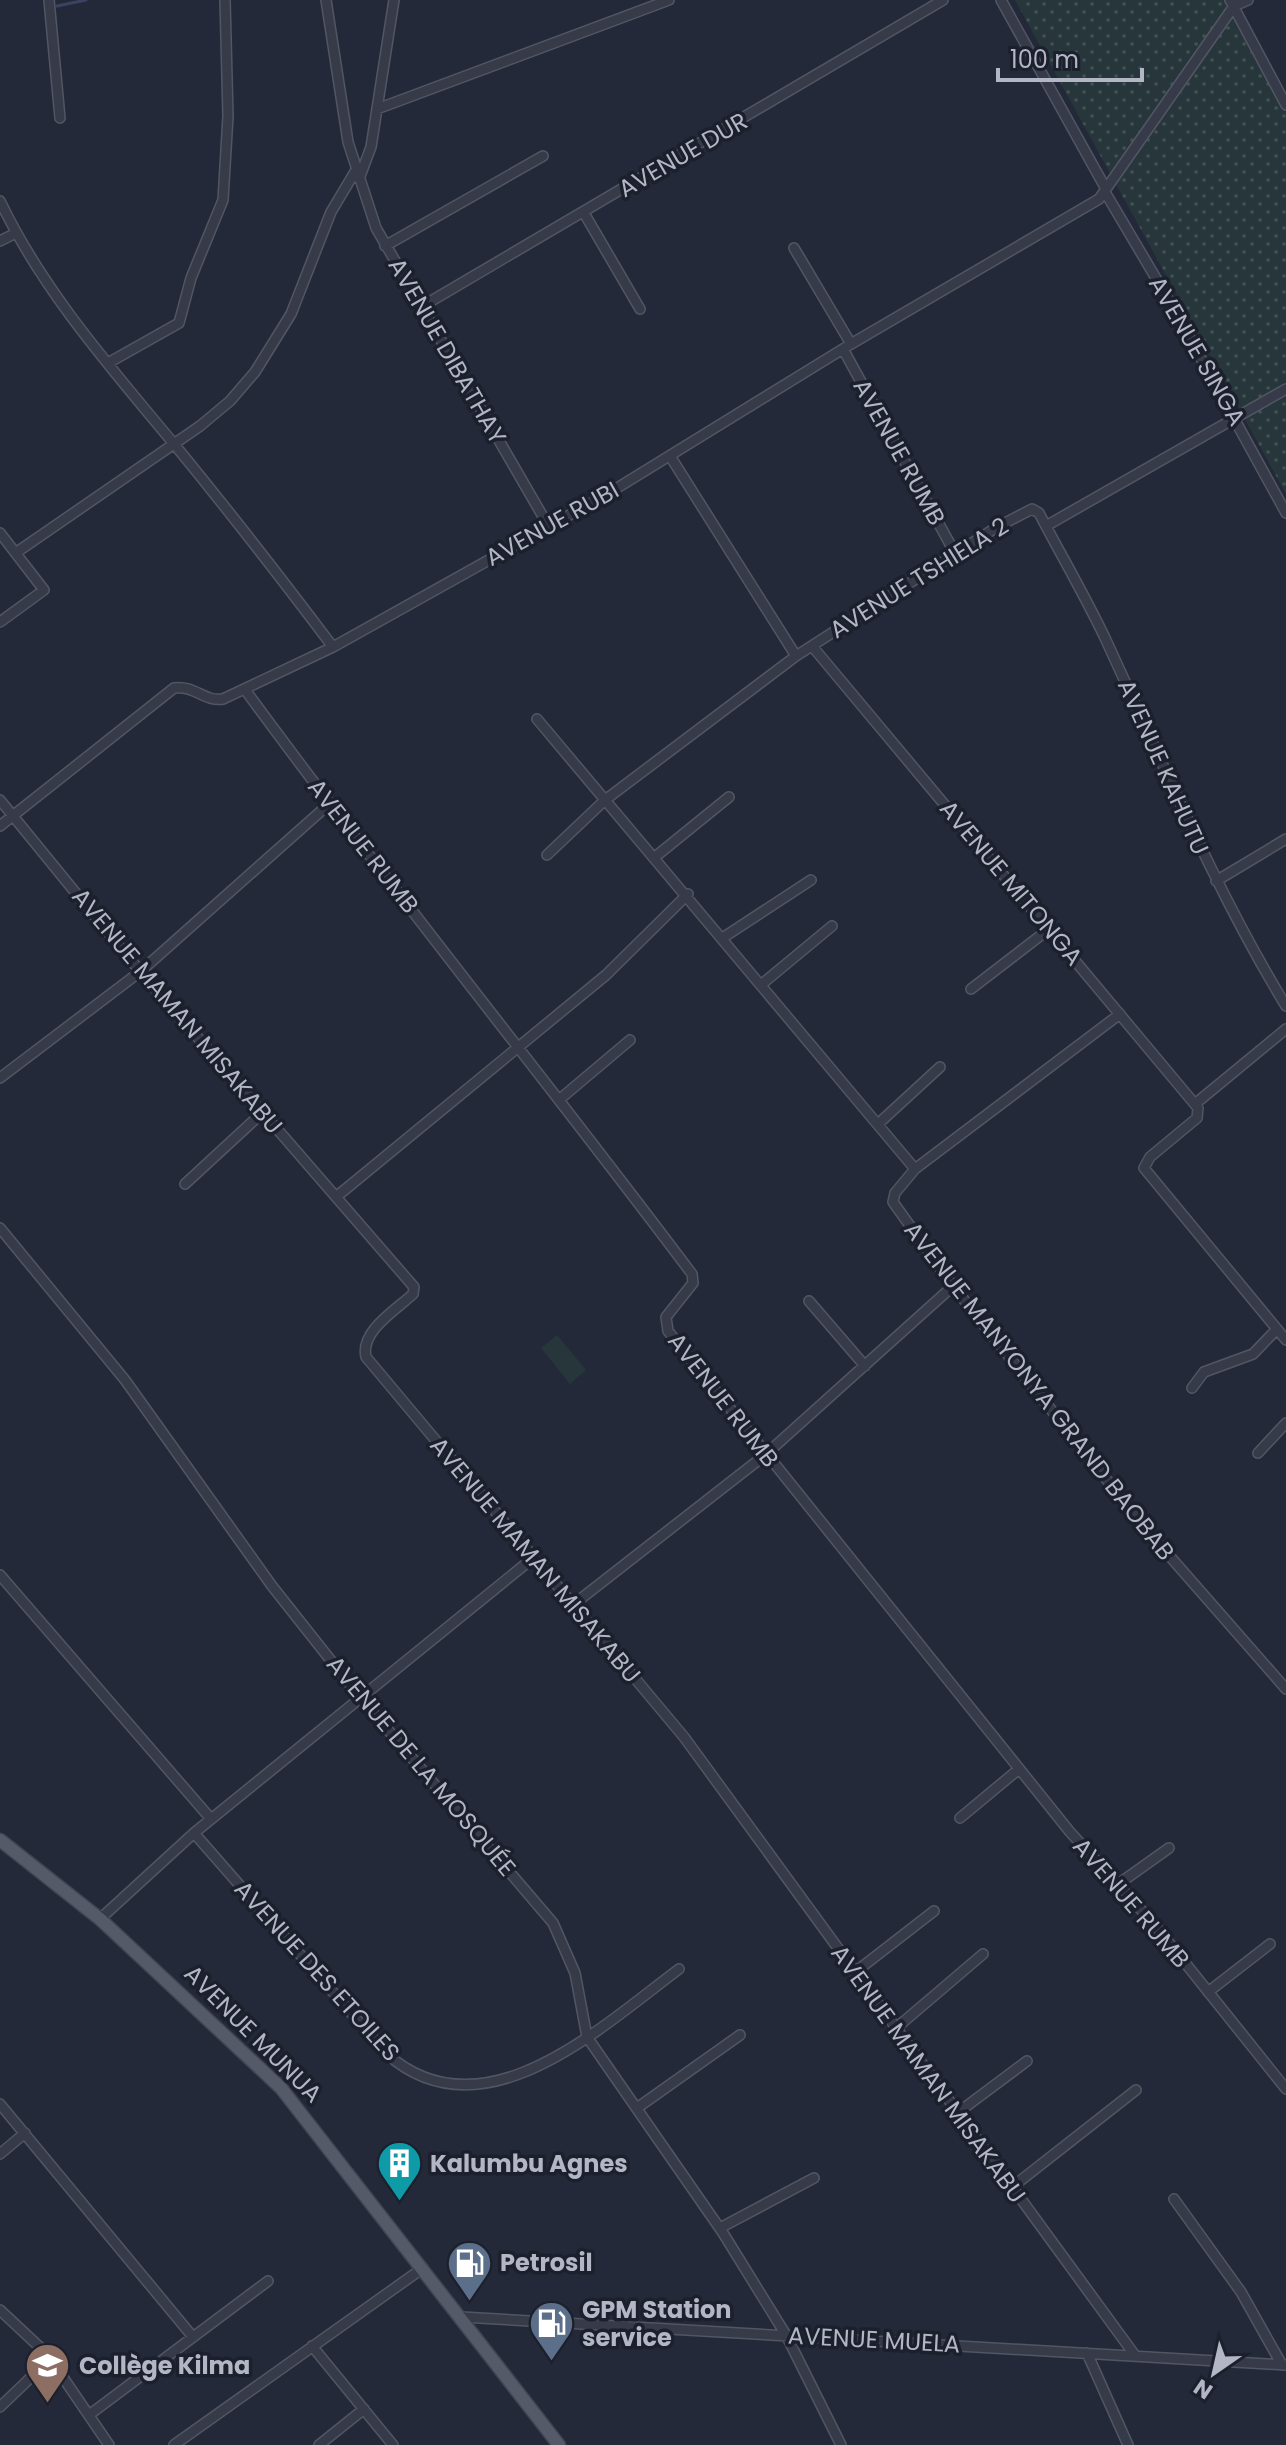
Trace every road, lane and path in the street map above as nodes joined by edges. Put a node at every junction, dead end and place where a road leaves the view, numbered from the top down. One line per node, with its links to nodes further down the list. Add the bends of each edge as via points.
1 (49, 0): 12 (street)
2 (225, 0): 25 (street, via 228,116 219,215 191,278 179,323)
3 (326, 0): 14 (street, AVENUE DIBATHAY)
4 (394, 0): 11 (street)
5 (669, 0): 11 (street)
6 (943, 0): 17 (street, AVENUE DUR)
7 (1001, 0): 15 (street, AVENUE SINGA)
8 (1248, 0): 9 (street)
9 (1232, 3): 10 (street); 15 (street)
10 (1286, 105)
11 (377, 109): 14 (street, via 371,147)
12 (60, 118)
13 (543, 156): 20 (street)
14 (357, 175): 20 (street, AVENUE DIBATHAY); 28 (street, via 331,212 298,301 255,372 230,401)
15 (1106, 190): 24 (street, AVENUE RUBI, via 1091,204); 27 (street, AVENUE SINGA)
16 (0, 201): 18 (street)
17 (584, 213): 22 (street, AVENUE DUR); 23 (street)
18 (16, 233): 19 (street); 25 (street)
19 (0, 241)
20 (385, 246): 22 (street, AVENUE DIBATHAY)
21 (794, 248): 24 (street)
22 (421, 307): 32 (street, AVENUE DIBATHAY)
23 (640, 309)
24 (847, 347): 29 (street, AVENUE RUBI); 35 (street, AVENUE RUMB)
25 (108, 363): 28 (street)
26 (1286, 389): 27 (street, AVENUE TSHIELA 2)
27 (1235, 418): 30 (street, AVENUE SINGA); 31 (street, AVENUE TSHIELA 2)
28 (174, 444): 34 (street); 38 (street)
29 (670, 456): 32 (street, AVENUE RUBI); 39 (street)
30 (1286, 513)
31 (1046, 526): 35 (street, AVENUE TSHIELA 2, via 1037,511 1029,510); 52 (street, AVENUE KAHUTU, via 1104,635)
32 (549, 527): 38 (street, AVENUE RUBI)
33 (0, 533): 34 (street)
34 (17, 552): 36 (street, via 44,590)
35 (956, 555): 37 (street, AVENUE TSHIELA 2)
36 (0, 622)
37 (812, 646): 39 (street, AVENUE TSHIELA 2); 55 (street, AVENUE MITONGA)
38 (333, 647): 40 (street, AVENUE RUBI)
39 (796, 656): 44 (street, AVENUE TSHIELA 2)
40 (246, 691): 45 (street, AVENUE RUMB); 46 (street, AVENUE RUBI, via 212,700 191,687 174,688)
41 (537, 719): 44 (street)
42 (729, 797): 50 (street)
43 (0, 800): 46 (street, AVENUE MAMAN MISAKABU)
44 (605, 800): 49 (street, AVENUE TSHIELA 2); 50 (street)
45 (329, 804): 57 (street); 64 (street, AVENUE RUMB)
46 (12, 816): 47 (street, AVENUE RUBI); 57 (street, AVENUE MAMAN MISAKABU)
47 (0, 826)
48 (1286, 839): 52 (street)
49 (547, 855)
50 (655, 857): 53 (street)
51 (811, 880): 56 (street)
52 (1216, 881): 60 (street, AVENUE KAHUTU)
53 (688, 894): 56 (street); 64 (street, via 606,975)
54 (832, 926): 58 (street)
55 (1049, 929): 59 (street); 61 (street, AVENUE MITONGA)
56 (724, 937): 58 (street)
57 (141, 971): 66 (street); 69 (street, AVENUE MAMAN MISAKABU)
58 (762, 984): 70 (street)
59 (971, 989)
60 (1286, 1006)
61 (1120, 1014): 68 (street, AVENUE MITONGA); 71 (street)
62 (1286, 1029): 68 (street)
63 (630, 1040): 67 (street)
64 (520, 1045): 67 (street, AVENUE RUMB); 73 (street)
65 (940, 1067): 70 (street)
66 (0, 1078)
67 (560, 1099): 83 (street, AVENUE RUMB, via 692,1274 693,1283 668,1313 666,1326)
68 (1195, 1104): 77 (street, via 1199,1113 1194,1122 1150,1157 1144,1168)
69 (263, 1112): 72 (street); 73 (street, AVENUE MAMAN MISAKABU)
70 (878, 1124): 71 (street)
71 (915, 1169): 75 (street, AVENUE MANYONYA GRAND BAOBAB, via 893,1202)
72 (185, 1184)
73 (336, 1197): 84 (street, AVENUE MAMAN MISAKABU, via 415,1289 368,1335 366,1357)
74 (0, 1228): 88 (street, AVENUE DE LA MOSQUÉE, via 125,1380 272,1586)
75 (953, 1286): 79 (street); 87 (street, AVENUE MANYONYA GRAND BAOBAB, via 1145,1528)
76 (809, 1301): 79 (street)
77 (1277, 1329): 78 (street); 80 (street, via 1253,1354 1204,1372)
78 (1286, 1340)
79 (865, 1366): 83 (street)
80 (1192, 1388)
81 (1286, 1423): 82 (street)
82 (1258, 1453)
83 (765, 1455): 86 (street); 89 (street, AVENUE RUMB)
84 (533, 1558): 86 (street, AVENUE MAMAN MISAKABU); 88 (street)
85 (0, 1575): 91 (street)
86 (574, 1604): 101 (street, AVENUE MAMAN MISAKABU, via 684,1737)
87 (1286, 1689)
88 (359, 1696): 91 (street); 105 (street, AVENUE DE LA MOSQUÉE, via 553,1923 575,1973)
89 (1019, 1769): 90 (street); 95 (street, AVENUE RUMB)
90 (960, 1818)
91 (211, 1819): 92 (street)
92 (194, 1833): 97 (street); 105 (street, AVENUE DES ETOILES, via 387,2054 417,2075 462,2086 491,2085 522,2075)
93 (0, 1840): 97 (main road, AVENUE MUNUA)
94 (1169, 1848): 95 (street)
95 (1117, 1885): 102 (street, AVENUE RUMB)
96 (934, 1911): 101 (street)
97 (100, 1919): 118 (main road, AVENUE MUNUA, via 281,2088)
98 (1270, 1944): 102 (street)
99 (983, 1954): 103 (street)
100 (679, 1969): 105 (street, AVENUE DES ETOILES)
101 (854, 1973): 103 (street, AVENUE MAMAN MISAKABU)
102 (1208, 1992): 107 (street, AVENUE RUMB)
103 (895, 2029): 111 (street, AVENUE MAMAN MISAKABU)
104 (740, 2035): 110 (street)
105 (587, 2037): 110 (street, AVENUE DE LA MOSQUÉE)
106 (1027, 2061): 111 (street)
107 (1286, 2089)
108 (1136, 2090): 115 (street)
109 (0, 2104): 112 (street)
110 (637, 2108): 117 (street, AVENUE DE LA MOSQUÉE)
111 (956, 2114): 115 (street, AVENUE MAMAN MISAKABU)
112 (25, 2133): 113 (street); 123 (street)
113 (0, 2154)
114 (814, 2178): 117 (street)
115 (1011, 2188): 126 (street, AVENUE MAMAN MISAKABU)
116 (1174, 2199): 128 (street, via 1241,2292)
117 (720, 2228): 122 (street, AVENUE DE LA MOSQUÉE)
118 (423, 2268): 121 (main road, AVENUE MUNUA); 124 (street)
119 (268, 2281): 123 (street)
120 (0, 2310): 127 (street)
121 (462, 2317): 122 (street, AVENUE MUELA); 136 (main road, AVENUE MUNUA)
122 (786, 2335): 125 (street, AVENUE MUELA); 137 (street, AVENUE DE LA MOSQUÉE)
123 (193, 2337): 131 (street)
124 (312, 2346): 130 (street); 133 (street)
125 (1087, 2353): 126 (street, AVENUE MUELA); 138 (street)
126 (1134, 2354): 128 (street, AVENUE MUELA)
127 (50, 2359): 129 (street); 131 (street)
128 (1284, 2365)
129 (0, 2407)
130 (364, 2409): 134 (street); 135 (street)
131 (89, 2415): 132 (street)
132 (109, 2445)
133 (174, 2445)
134 (319, 2445)
135 (393, 2445)
136 (559, 2445)
137 (841, 2445)
138 (1128, 2445)

